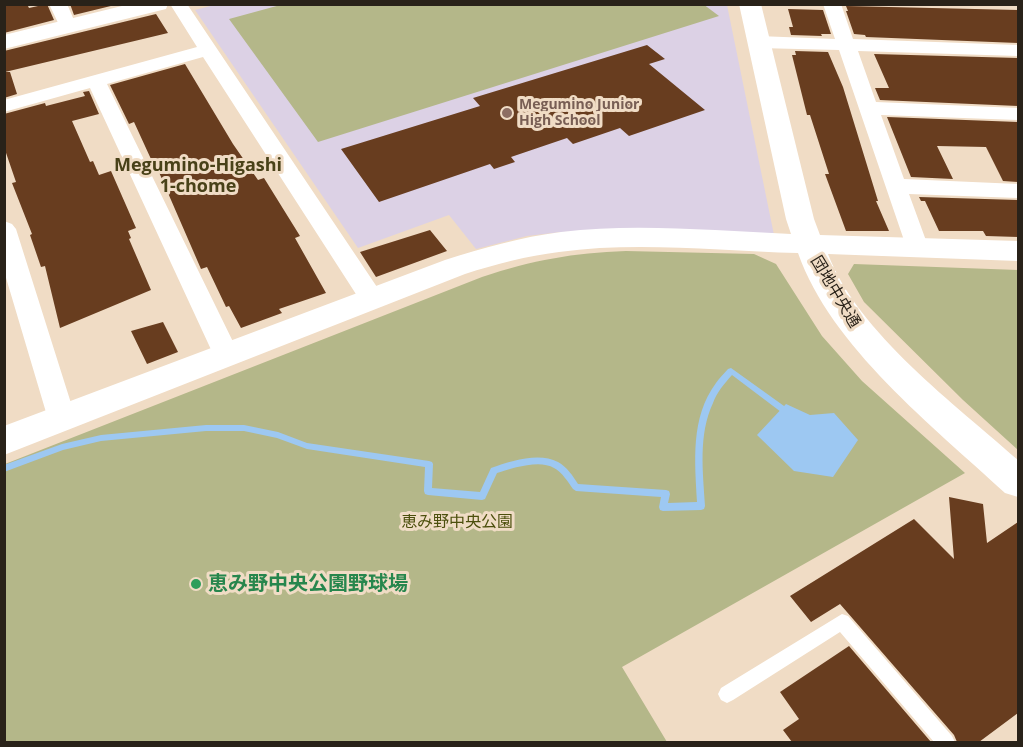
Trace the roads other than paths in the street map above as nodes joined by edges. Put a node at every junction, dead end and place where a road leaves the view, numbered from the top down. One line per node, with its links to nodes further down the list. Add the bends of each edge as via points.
1 (58, 4): 6 (street)
2 (158, 4): 6 (street)
3 (178, 4): 10 (street)
4 (750, 4): 8 (street, 団地中央通)
5 (832, 4): 9 (street)
6 (68, 27): 7 (street)
7 (4, 42)
8 (758, 42): 9 (street); 19 (street, 団地中央通)
9 (846, 45): 11 (street); 14 (street)
10 (208, 50): 12 (street); 22 (street)
11 (1018, 50)
12 (96, 80): 13 (street); 23 (street)
13 (4, 106)
14 (868, 108): 15 (street); 16 (street)
15 (1018, 114)
16 (895, 186): 17 (street); 20 (street)
17 (1018, 190)
18 (4, 229): 24 (street)
19 (807, 243): 20 (street); 22 (street, via 587,238 488,256); 26 (street, 団地中央通, via 840,307 864,338)
20 (916, 246): 21 (street)
21 (1018, 251)
22 (372, 299): 23 (street)
23 (227, 356): 24 (street)
24 (62, 419): 25 (street)
25 (4, 441)
26 (1018, 482)
27 (727, 693): 28 (lane, via 842,622)
28 (946, 742)

